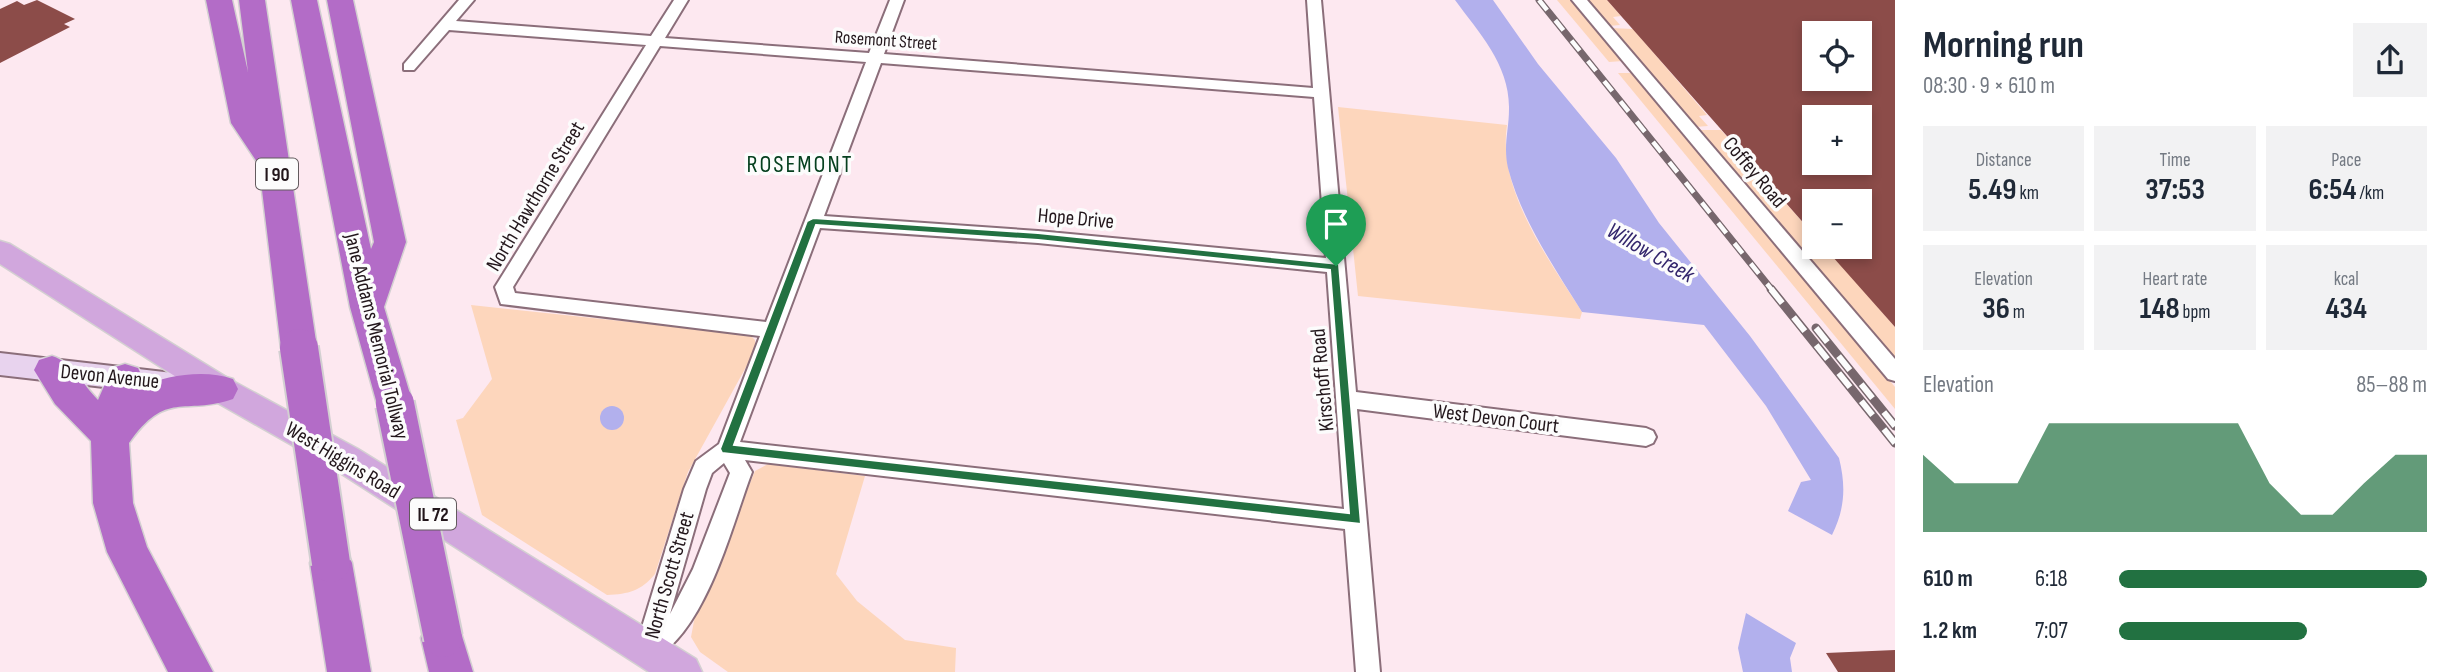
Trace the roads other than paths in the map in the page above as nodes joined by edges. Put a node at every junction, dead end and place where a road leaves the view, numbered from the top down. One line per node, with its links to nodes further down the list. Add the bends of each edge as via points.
1 (219, 0): 15 (highway, via 245,123)
2 (252, 0): 15 (highway, I 90)
3 (304, 0): 19 (highway, Jane Addams Memorial Tollway)
4 (340, 0): 19 (highway, via 390,242)
5 (467, 0): 10 (street)
6 (681, 0): 11 (street, North Hawthorne Street)
7 (897, 0): 12 (street, North Scott Street)
8 (1314, 0): 14 (street, Kirschoff Road)
9 (1579, 0): 24 (street, Coffey Road)
10 (446, 25): 11 (street, Rosemont Street); 13 (street)
11 (656, 42): 12 (street, Rosemont Street); 20 (street, North Hawthorne Street, via 504,287 508,299)
12 (874, 59): 14 (street, Rosemont Street); 16 (street, North Scott Street)
13 (409, 67)
14 (1322, 93): 18 (street, Kirschoff Road)
15 (276, 168): 35 (highway, I 90, bridge)
16 (813, 221): 18 (street, Hope Drive); 20 (street, North Scott Street)
17 (0, 251): 21 (main road, West Higgins Road / IL 72)
18 (1336, 266): 27 (street, Kirschoff Road)
19 (367, 307): 33 (highway, Jane Addams Memorial Tollway, bridge, via 395,404)
20 (771, 330): 30 (street, North Scott Street)
21 (146, 343): 25 (main road); 26 (main road, West Higgins Road / IL 72)
22 (0, 364): 23 (main road, Devon Avenue)
23 (52, 370): 25 (main road, Devon Avenue); 29 (highway, via 68,394)
24 (1895, 373)
25 (125, 378): 26 (main road, Devon Avenue); 29 (highway, via 109,418)
26 (220, 389): 29 (highway, via 150,396 127,415); 32 (main road, West Higgins Road / IL 72, via 346,459)
27 (1346, 398): 28 (street, West Devon Court); 31 (street, Kirschoff Road)
28 (1646, 437)
29 (112, 438): 34 (highway, via 113,503 128,552)
30 (727, 449): 31 (street); 32 (street, North Scott Street, via 704,467); 32 (street, North Scott Street, via 741,472 704,571 682,618)
31 (1356, 520): 37 (street, Kirschoff Road)
32 (647, 650): 36 (main road, West Higgins Road / IL 72)
33 (447, 655)
34 (191, 672)
35 (349, 672)
36 (683, 672)
37 (1368, 672)

